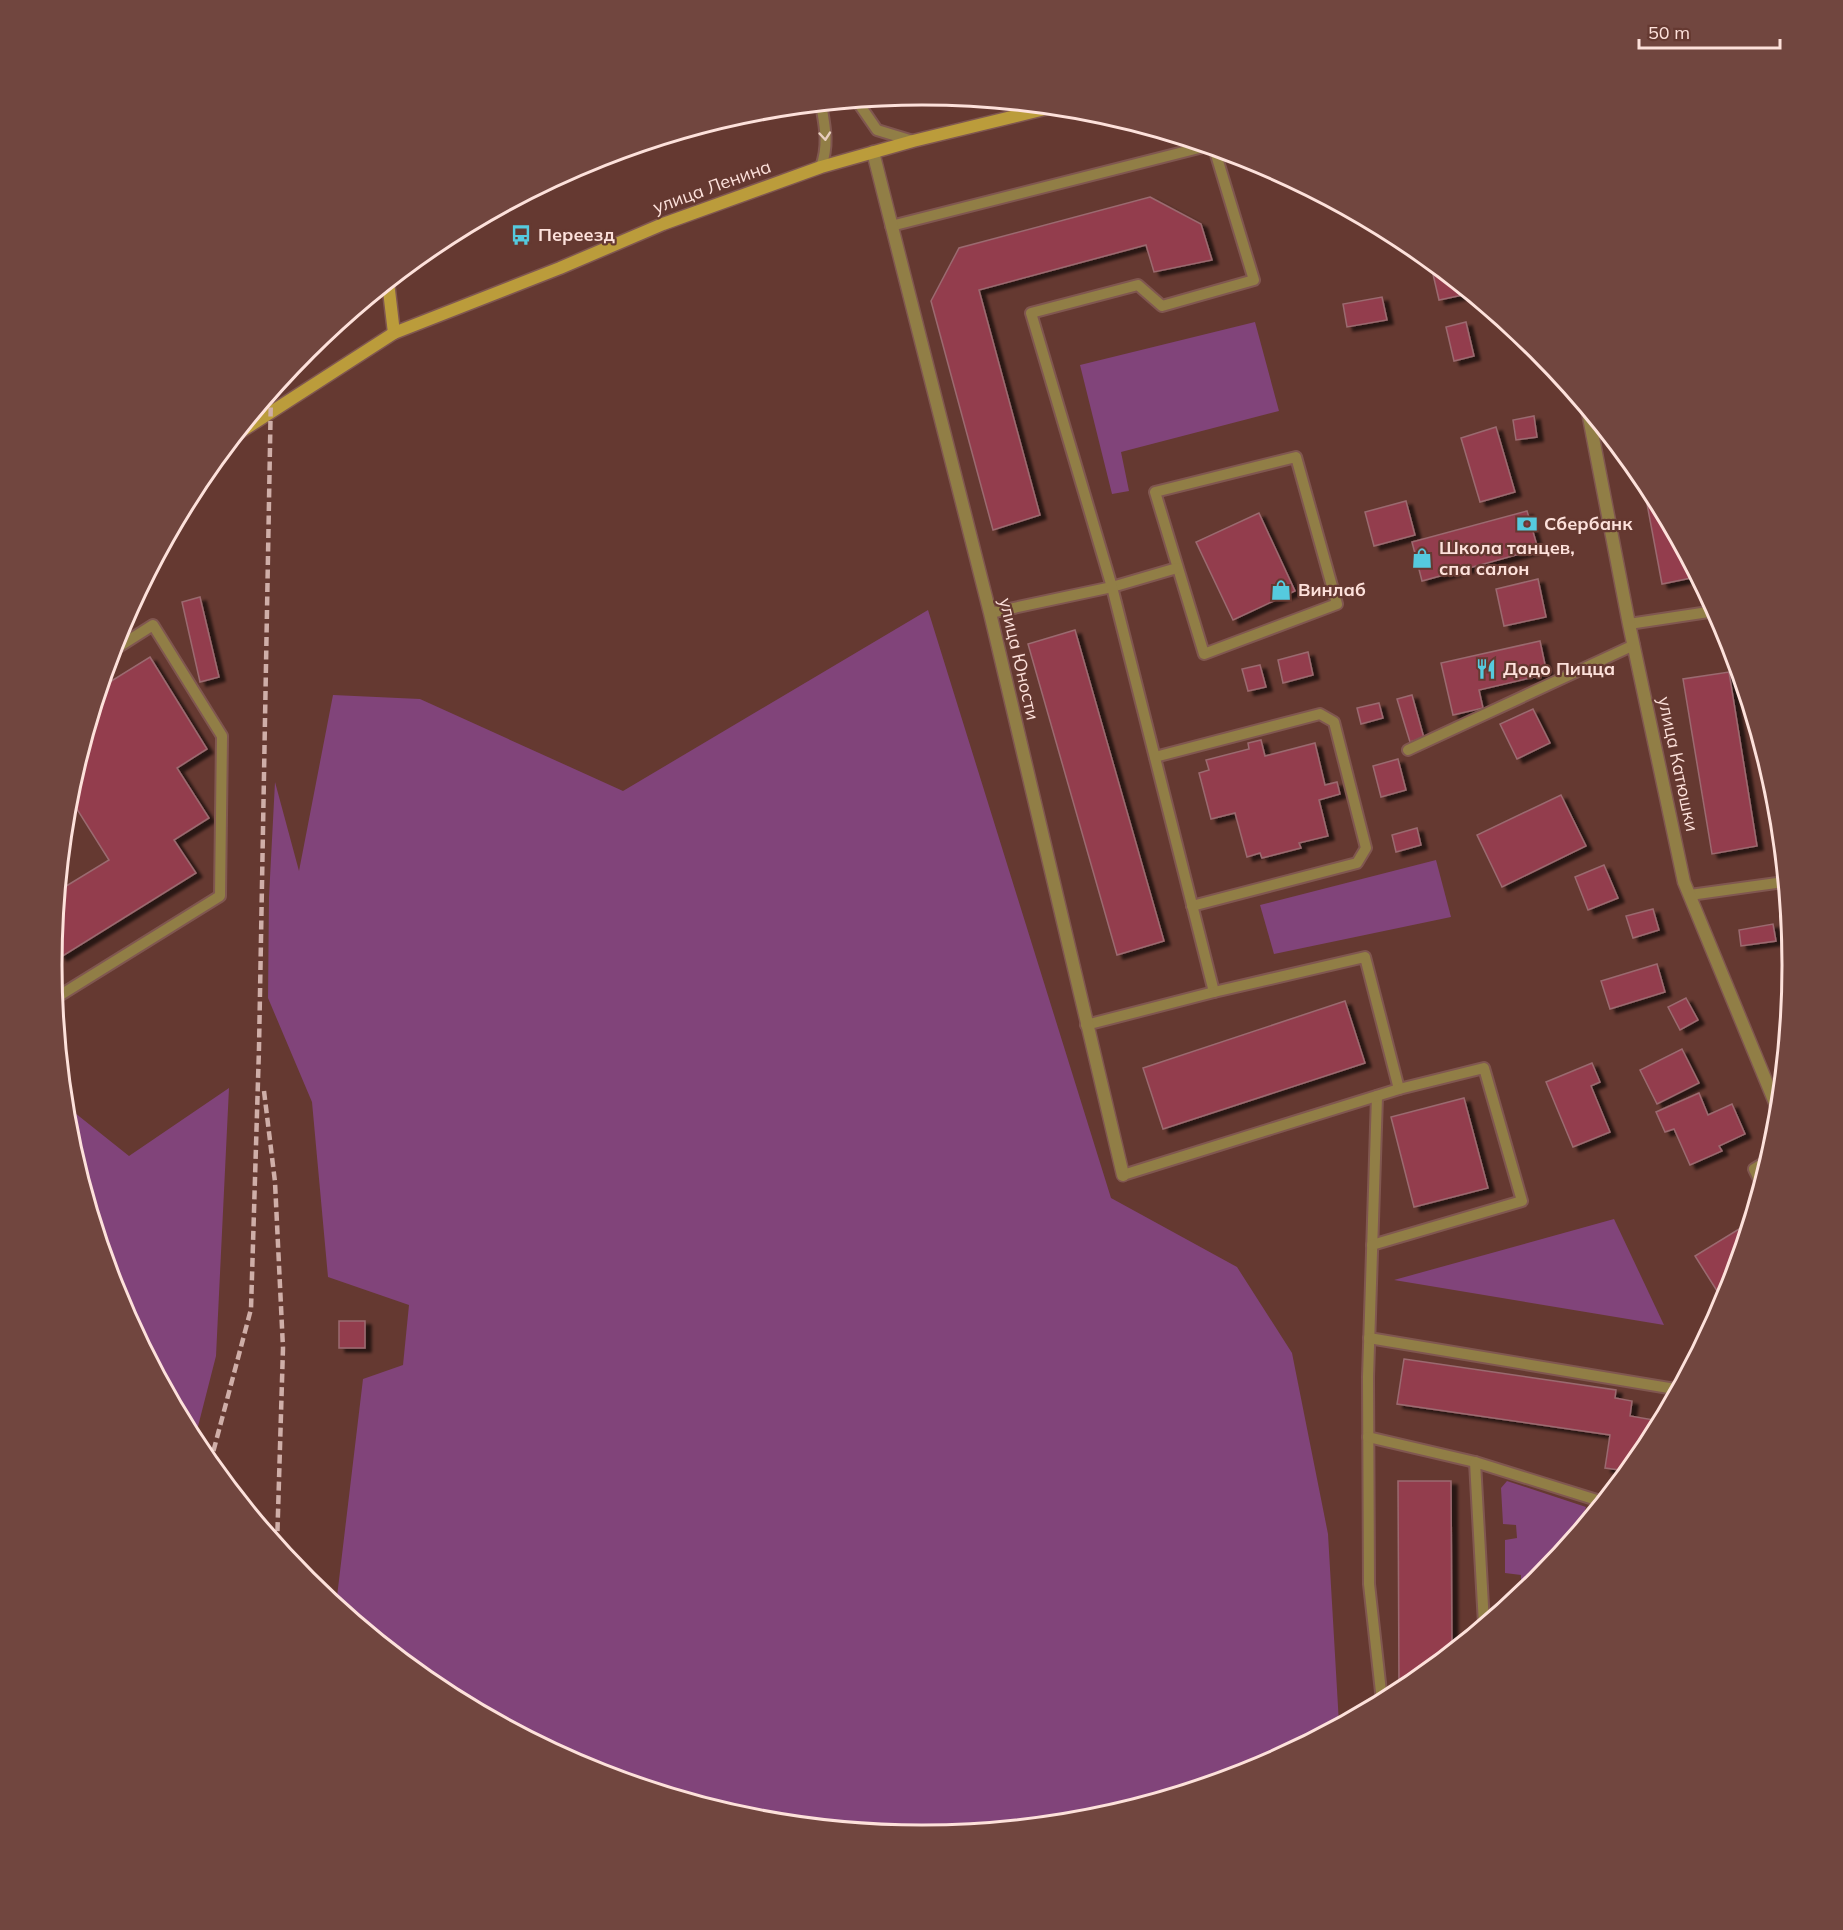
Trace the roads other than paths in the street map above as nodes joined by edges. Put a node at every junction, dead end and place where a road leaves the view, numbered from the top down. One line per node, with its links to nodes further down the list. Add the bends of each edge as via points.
1 (861, 107): 6 (lane, via 877,130)
2 (822, 111): 10 (lane, one-way to 10, via 826,151)
3 (1030, 112): 5 (lane)
4 (1035, 112): 5 (main road, улица Ленина)
5 (1026, 115): 6 (main road, улица Ленина)
6 (913, 141): 8 (main road, улица Ленина)
7 (1193, 149): 11 (lane)
8 (873, 152): 10 (main road, улица Ленина); 11 (street, улица Юности)
9 (1217, 158): 17 (lane, via 1254,280 1162,306 1138,285 1031,313)
10 (821, 167): 13 (main road, улица Ленина, via 663,224)
11 (891, 226): 19 (street, улица Юности)
12 (389, 290): 13 (main road)
13 (394, 333): 14 (main road, улица Ленина)
14 (254, 423)
15 (1590, 425): 20 (street, улица Катюшки)
16 (1177, 568): 16 (lane, via 1204,654 1337,604 1296,457 1155,492); 17 (lane)
17 (1112, 587): 19 (lane); 24 (lane)
18 (1705, 612): 20 (lane)
19 (990, 613): 30 (street, улица Юности)
20 (1629, 624): 22 (street, улица Катюшки)
21 (124, 643): 29 (lane, via 153,625 222,736 220,896)
22 (1634, 645): 23 (lane); 26 (street, улица Катюшки, via 1684,882)
23 (1408, 750)
24 (1155, 757): 27 (lane); 27 (lane, via 1320,714 1334,722 1366,848 1358,863)
25 (1777, 883): 26 (lane)
26 (1690, 895): 32 (street, улица Катюшки)
27 (1192, 906): 28 (lane)
28 (1214, 992): 30 (lane); 31 (lane, via 1365,957)
29 (63, 994)
30 (1086, 1025): 34 (street, улица Юности)
31 (1399, 1089): 33 (lane); 35 (lane, via 1484,1068 1521,1201)
32 (1771, 1094)
33 (1377, 1096): 34 (lane); 35 (lane)
34 (1123, 1175)
35 (1372, 1245): 36 (lane)
36 (1369, 1338): 37 (lane); 38 (lane)
37 (1670, 1388)
38 (1368, 1437): 39 (lane); 42 (lane, via 1369,1584)
39 (1475, 1462): 40 (lane); 41 (lane)
40 (1594, 1501)
41 (1484, 1616)
42 (1381, 1691)

